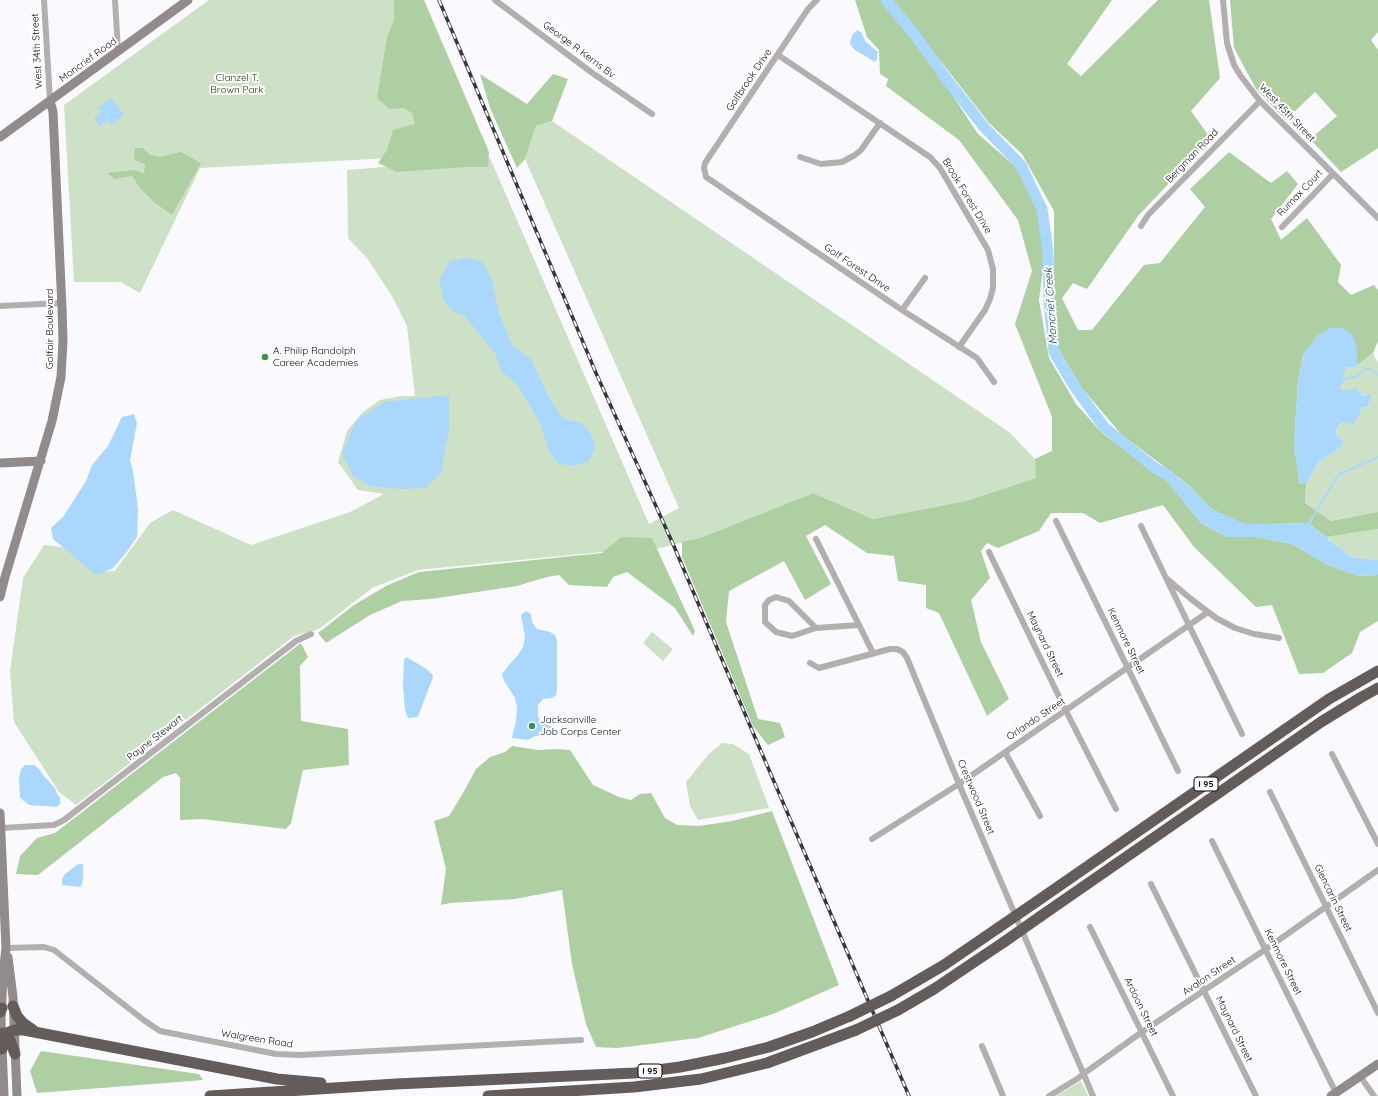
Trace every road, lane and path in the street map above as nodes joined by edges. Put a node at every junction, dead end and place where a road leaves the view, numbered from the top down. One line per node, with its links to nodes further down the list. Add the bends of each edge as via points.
1 (44, 0): 9 (street, West 34th Street)
2 (115, 0): 7 (street)
3 (187, 0): 7 (main road, Moncrief Road)
4 (495, 0): 11 (street, George R Kerns Bv)
5 (817, 0): 8 (street, Golfbrook Drive, via 808,9)
6 (1223, 0): 10 (street, West 45th Street, via 1229,52 1240,75)
7 (118, 51): 9 (main road, Moncrief Road)
8 (778, 55): 12 (street, Brook Forest Drive); 15 (street, Golfbrook Drive, via 705,163)
9 (50, 101): 13 (main road, Moncrief Road); 21 (main road, Golfair Boulevard, via 53,112)
10 (1260, 101): 16 (street, West 45th Street); 18 (street, Bergman Road, via 1148,215)
11 (652, 114)
12 (880, 123): 14 (street, via 856,156 842,162 821,164); 24 (street, Brook Forest Drive, via 930,157 940,168 988,250 994,277 990,299)
13 (0, 137)
14 (800, 156)
15 (705, 173): 23 (street, Golf Forest Drive, via 709,180)
16 (1333, 174): 17 (street, West 45th Street); 19 (street, Rumax Court)
17 (1378, 218)
18 (1141, 226)
19 (1282, 227)
20 (925, 278): 23 (street)
21 (62, 303): 22 (street); 26 (main road, Golfair Boulevard, via 61,377)
22 (0, 306)
23 (902, 310): 24 (street, Golf Forest Drive)
24 (959, 347): 25 (street, Golf Forest Drive, via 977,358)
25 (994, 382)
26 (40, 461): 27 (main road); 33 (main road, Golfair Boulevard)
27 (0, 463)
28 (1056, 521): 42 (street, Kenmore Street)
29 (1141, 526): 32 (street)
30 (816, 539): 35 (street)
31 (989, 552): 45 (street, Maynard Street)
32 (1166, 578): 34 (street); 36 (street)
33 (0, 597)
34 (1208, 612): 36 (street, Orlando Street); 39 (street, via 1225,623 1245,631)
35 (859, 625): 37 (street); 40 (street)
36 (1189, 626): 42 (street, Orlando Street); 46 (street)
37 (816, 628): 37 (street, via 792,636 776,632 765,622 765,605 776,597 789,601)
38 (311, 634): 55 (street, Payne Stewart, via 296,641 64,820 54,824)
39 (1279, 638)
40 (873, 653): 41 (street, Crestwood Street, via 819,668); 50 (street, Crestwood Street, via 897,650 903,652 907,658)
41 (810, 663)
42 (1128, 667): 45 (street, Orlando Street); 49 (street, Kenmore Street)
43 (1378, 671): 81 (highway, I 95, bridge, via 1329,699 944,965 891,996 812,1032 769,1047 725,1058 635,1073)
44 (1378, 688): 86 (highway, I 95, bridge, via 1321,722 934,989 856,1030 768,1063 701,1078 634,1088)
45 (1066, 711): 47 (street, Orlando Street); 52 (street, Maynard Street)
46 (1242, 734)
47 (1005, 752): 50 (street, Orlando Street); 54 (street)
48 (1332, 754): 58 (street)
49 (1178, 771)
50 (959, 784): 56 (street, Orlando Street); 79 (street, Crestwood Street)
51 (1270, 792): 61 (street, Glencarin Street)
52 (1116, 809)
53 (0, 813): 55 (main road)
54 (1040, 816)
55 (1, 828): 63 (main road)
56 (872, 839)
57 (1212, 841): 65 (street, Kenmore Street)
58 (1378, 844)
59 (1378, 870): 61 (street, Avalon Street)
60 (1151, 884): 67 (street, Maynard Street)
61 (1325, 907): 65 (street, Avalon Street); 70 (street, Glencarin Street)
62 (1090, 927): 73 (street, Ardoon Street)
63 (3, 938): 64 (main road)
64 (6, 948): 66 (main road); 74 (street, Walgreen Road, via 44,947 54,950 145,1022 160,1030 276,1054 300,1055)
65 (1266, 949): 67 (street, Avalon Street); 82 (street, Kenmore Street)
66 (7, 971): 68 (main road); 69 (main road)
67 (1204, 991): 73 (street, Avalon Street); 91 (street, Maynard Street)
68 (13, 1006): 71 (highway, via 23,1023); 72 (main road)
69 (1, 1010): 72 (main road)
70 (1378, 1012)
71 (36, 1031): 72 (highway, via 20,1029); 81 (highway, via 278,1079)
72 (6, 1032): 76 (highway); 77 (highway)
73 (1142, 1032): 79 (street, Avalon Street); 90 (street, Ardoon Street)
74 (582, 1040)
75 (982, 1046): 87 (street)
76 (2, 1049): 83 (main road)
77 (15, 1054): 84 (main road)
78 (1378, 1064): 80 (main road)
79 (1082, 1075): 88 (street, Avalon Street); 89 (street, Crestwood Street)
80 (1360, 1076): 82 (main road); 92 (street)
81 (396, 1084): 85 (highway, I 95)
82 (1333, 1094)
83 (4, 1096)
84 (16, 1096)
85 (210, 1096)
86 (488, 1096)
87 (1003, 1096)
88 (1049, 1096)
89 (1092, 1096)
90 (1173, 1096)
91 (1256, 1096)
92 (1374, 1096)

